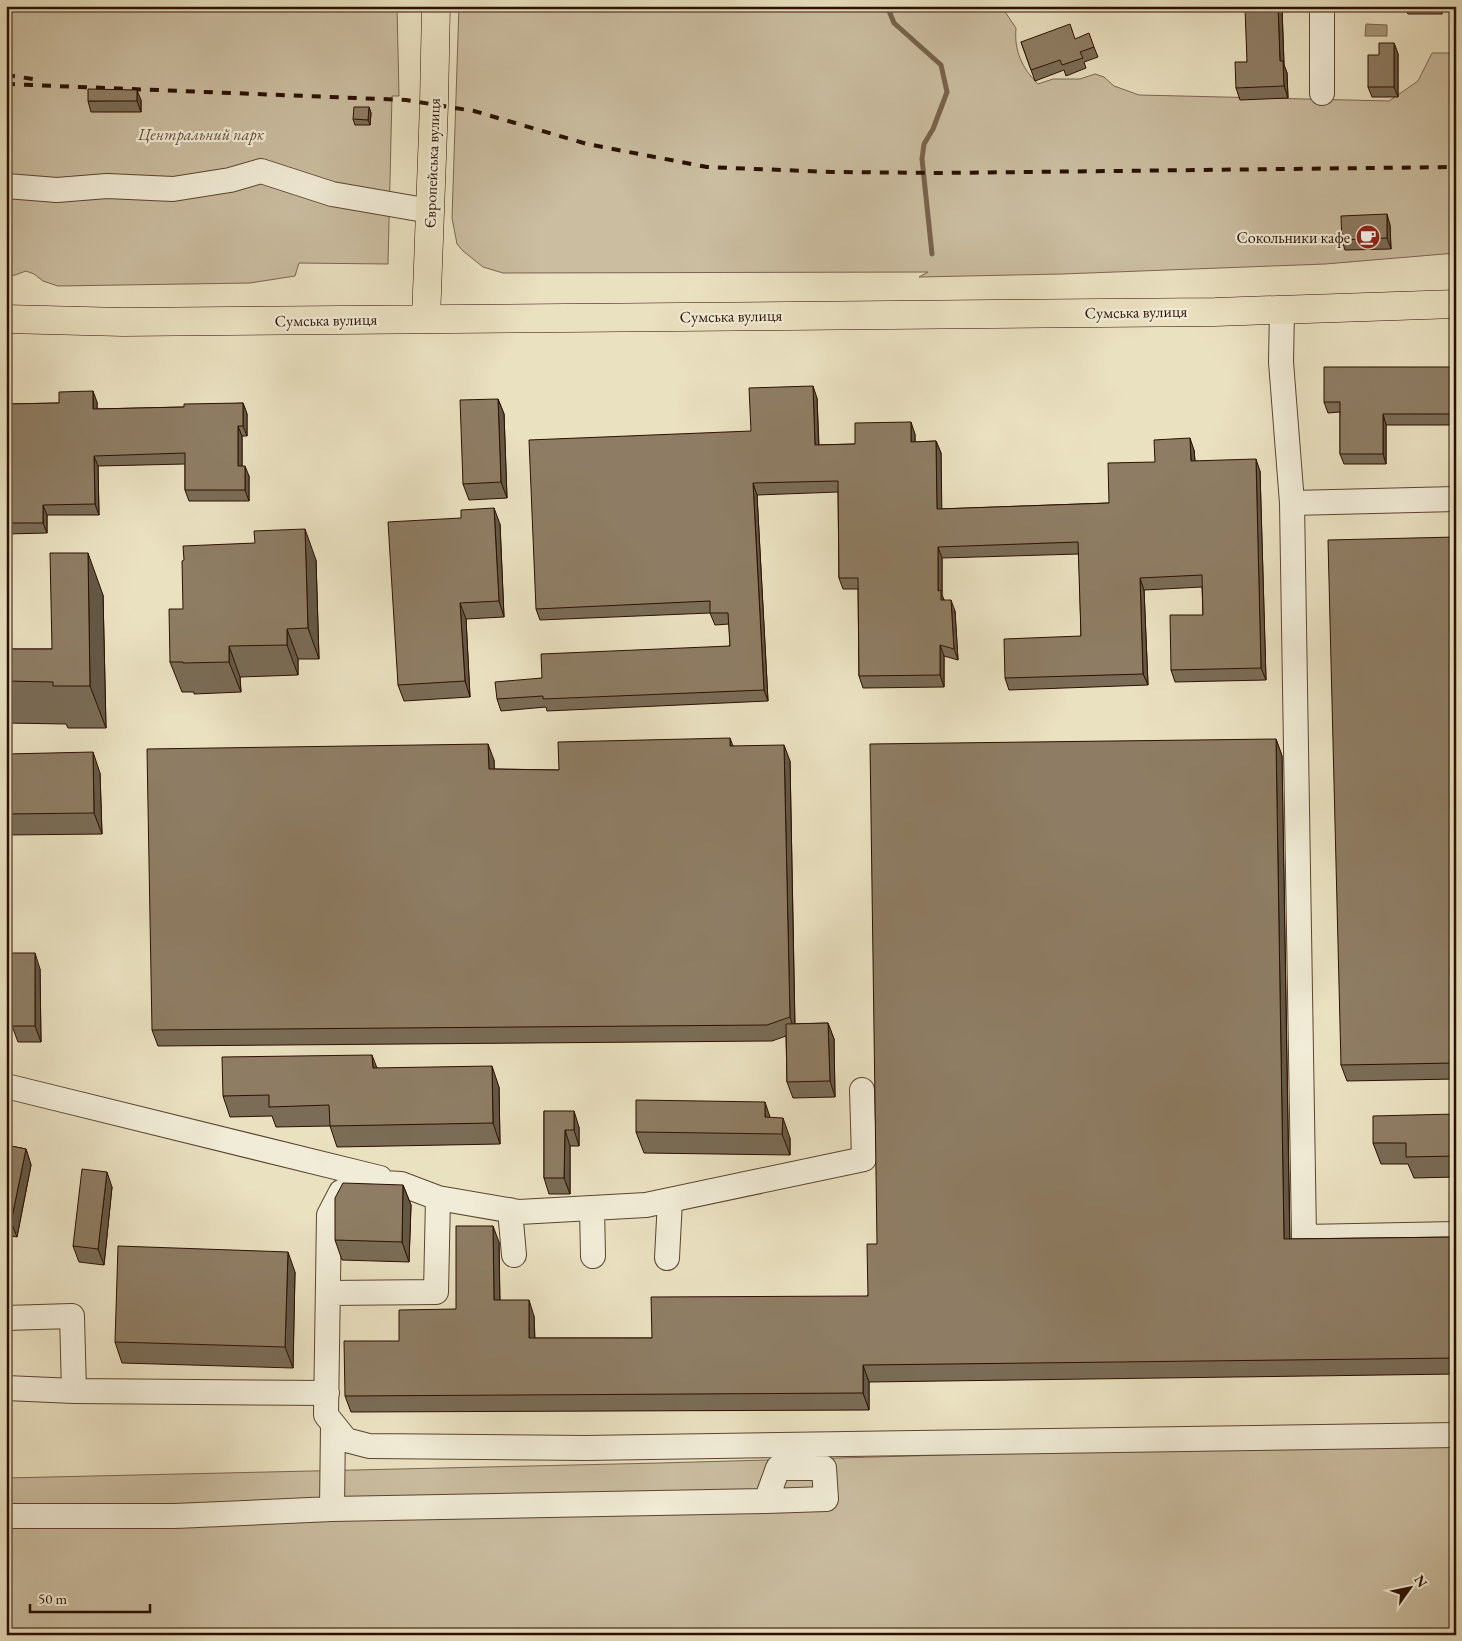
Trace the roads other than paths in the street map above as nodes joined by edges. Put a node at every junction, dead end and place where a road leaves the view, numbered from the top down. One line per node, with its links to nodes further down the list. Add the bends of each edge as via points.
1 (436, 6): 5 (main road, Європейська вулиця)
2 (1322, 6): 3 (street)
3 (1322, 93)
4 (6, 186): 5 (street, via 57,190 106,186 173,189 230,180 260,171 332,194)
5 (430, 211): 8 (main road, Європейська вулиця)
6 (1456, 304): 7 (main road, Сумська вулиця)
7 (1282, 310): 8 (main road, Сумська вулиця); 11 (street, via 1281,362)
8 (426, 319): 9 (main road, Сумська вулиця)
9 (6, 320)
10 (1456, 499): 11 (street)
11 (1292, 504): 19 (street, via 1304,1236)
12 (6, 1086): 14 (street)
13 (862, 1090): 16 (street, via 864,1159)
14 (401, 1184): 15 (street); 23 (street, via 367,1182 341,1192 329,1215)
15 (438, 1198): 18 (street); 23 (street, via 436,1292)
16 (670, 1200): 17 (street, via 646,1205); 22 (street)
17 (592, 1208): 18 (street); 21 (street)
18 (510, 1210): 20 (street)
19 (1456, 1234)
20 (514, 1255)
21 (593, 1256)
22 (667, 1258)
23 (328, 1292): 27 (street)
24 (6, 1318): 26 (street, via 72,1316)
25 (6, 1388): 26 (street)
26 (74, 1391): 27 (street)
27 (327, 1393): 28 (street, via 326,1415)
28 (333, 1424): 29 (street, via 346,1440 369,1446 585,1448); 31 (street)
29 (1456, 1435)
30 (766, 1501): 31 (street)
31 (332, 1509): 32 (street, via 175,1516)
32 (6, 1514)

